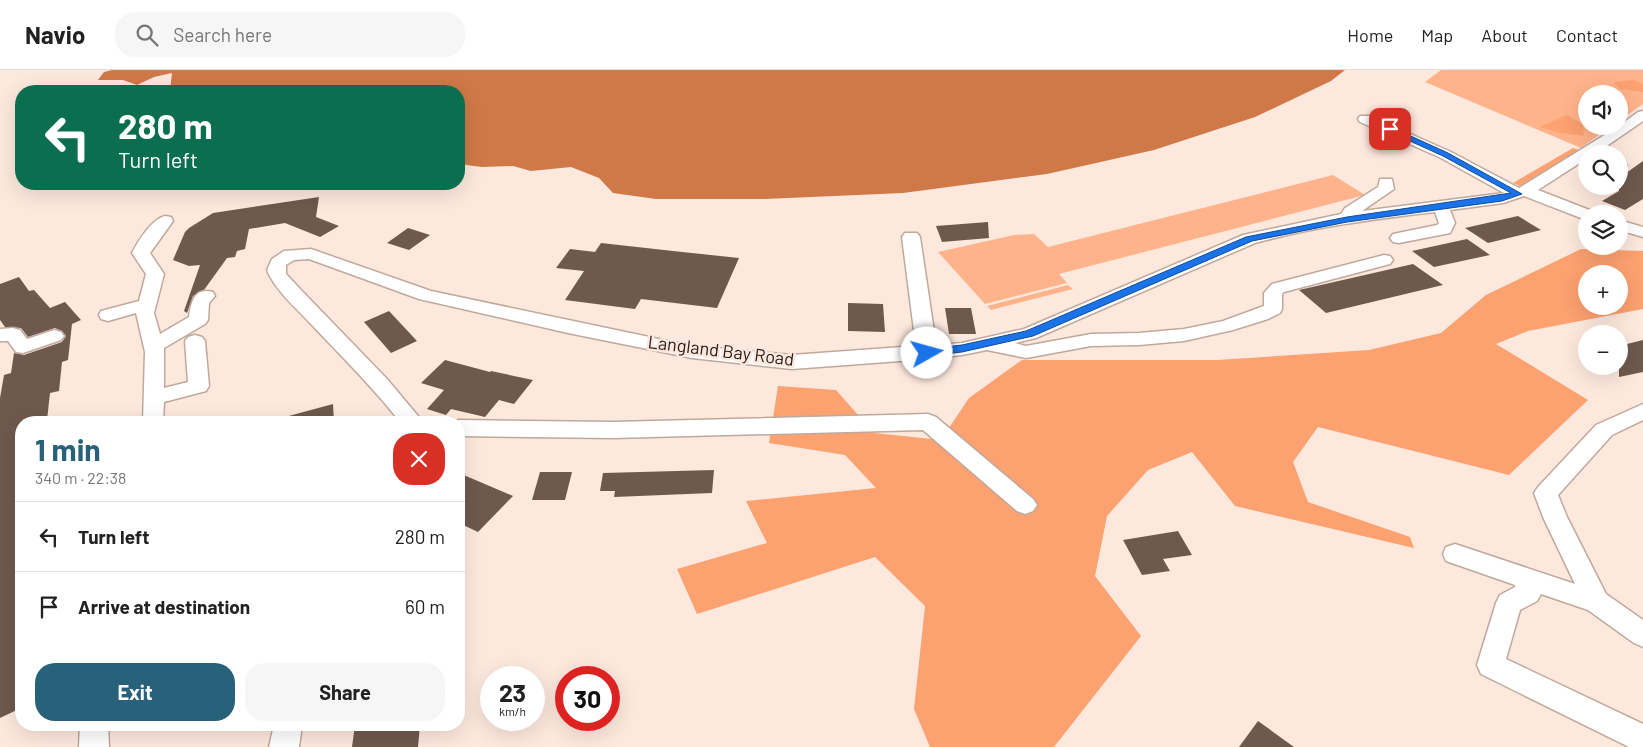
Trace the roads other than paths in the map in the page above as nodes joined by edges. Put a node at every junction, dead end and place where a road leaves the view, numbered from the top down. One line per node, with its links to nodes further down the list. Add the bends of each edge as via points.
1 (1643, 115): 3 (street, Langland Bay Road)
2 (1364, 119): 6 (street, via 1446,154)
3 (1608, 145)
4 (1578, 163): 6 (street, Langland Bay Road)
5 (1386, 182): 9 (street, via 1386,189 1351,211)
6 (1522, 192): 7 (street, Langland Bay Road); 8 (street)
7 (1441, 207): 9 (street, Langland Bay Road); 14 (street, via 1447,223 1444,229)
8 (1578, 212)
9 (1347, 219): 22 (street, Langland Bay Road, via 1249,239 1029,334)
10 (165, 221): 17 (street, via 141,253 155,274)
11 (1628, 228): 12 (street)
12 (1643, 232)
13 (911, 237): 24 (street)
14 (1398, 238)
15 (1384, 260): 22 (street, via 1278,288 1273,293 1272,308 1261,315 1184,335 1091,340 1026,352)
16 (206, 296): 23 (street, via 200,302 198,320)
17 (148, 304): 18 (street); 23 (street, via 145,313)
18 (108, 315)
19 (0, 335): 20 (street, via 13,334 23,347)
20 (54, 336)
21 (195, 341): 25 (street, via 200,386)
22 (985, 344): 24 (street, Langland Bay Road)
23 (153, 345): 25 (street)
24 (927, 353): 28 (street, Langland Bay Road, via 792,362 692,352 426,295 311,254 284,258 278,264 278,275)
25 (153, 398): 27 (street)
26 (1643, 411): 33 (street, via 1604,430 1546,492)
27 (153, 416)
28 (407, 416)
29 (465, 428): 30 (street, via 614,430 928,422)
30 (1025, 505)
31 (1455, 554): 32 (street)
32 (1527, 578): 33 (street); 37 (street, via 1528,593 1509,603 1490,665)
33 (1597, 602): 34 (street)
34 (1643, 636)
35 (94, 731): 38 (street)
36 (287, 731): 39 (street)
37 (1643, 739)
38 (94, 747)
39 (284, 747)

